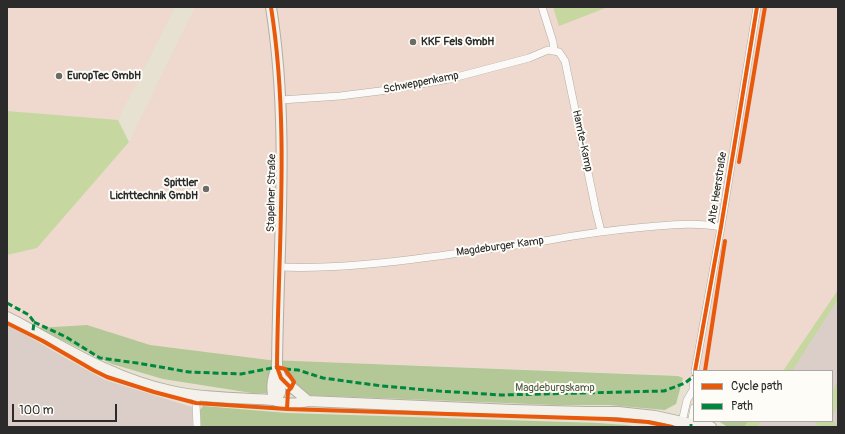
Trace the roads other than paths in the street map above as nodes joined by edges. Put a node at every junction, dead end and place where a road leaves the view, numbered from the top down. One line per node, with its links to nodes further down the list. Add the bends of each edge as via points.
1 (271, 7): 5 (street, Stapelner Straße)
2 (542, 7): 4 (street, Hamte-Kamp)
3 (757, 7): 6 (street, Alte Heerstraße)
4 (556, 52): 5 (street, Schweppenkamp, via 548,50 529,58 449,79 380,91); 7 (street, Hamte-Kamp, via 564,61)
5 (280, 100): 8 (street, Stapelner Straße)
6 (721, 227): 7 (street, Magdeburger Kamp, via 678,224); 11 (street, Alte Heerstraße)
7 (601, 231): 8 (street, Magdeburger Kamp, via 404,260 358,265)
8 (279, 267): 10 (street, Stapelner Straße)
9 (7, 317): 14 (street, via 98,366 143,383)
10 (277, 367): 12 (street, Stapelner Straße); 15 (street, Stapelner Straße, via 273,378)
11 (695, 370)
12 (281, 378): 15 (street, via 280,393); 16 (street)
13 (693, 393): 18 (street, via 687,400)
14 (197, 396): 15 (street); 19 (street)
15 (274, 400): 16 (street, via 282,404)
16 (308, 401): 18 (street, via 618,412 655,416)
17 (693, 411): 18 (street)
18 (689, 424): 20 (street, via 699,422)
19 (197, 427)
20 (711, 427)

